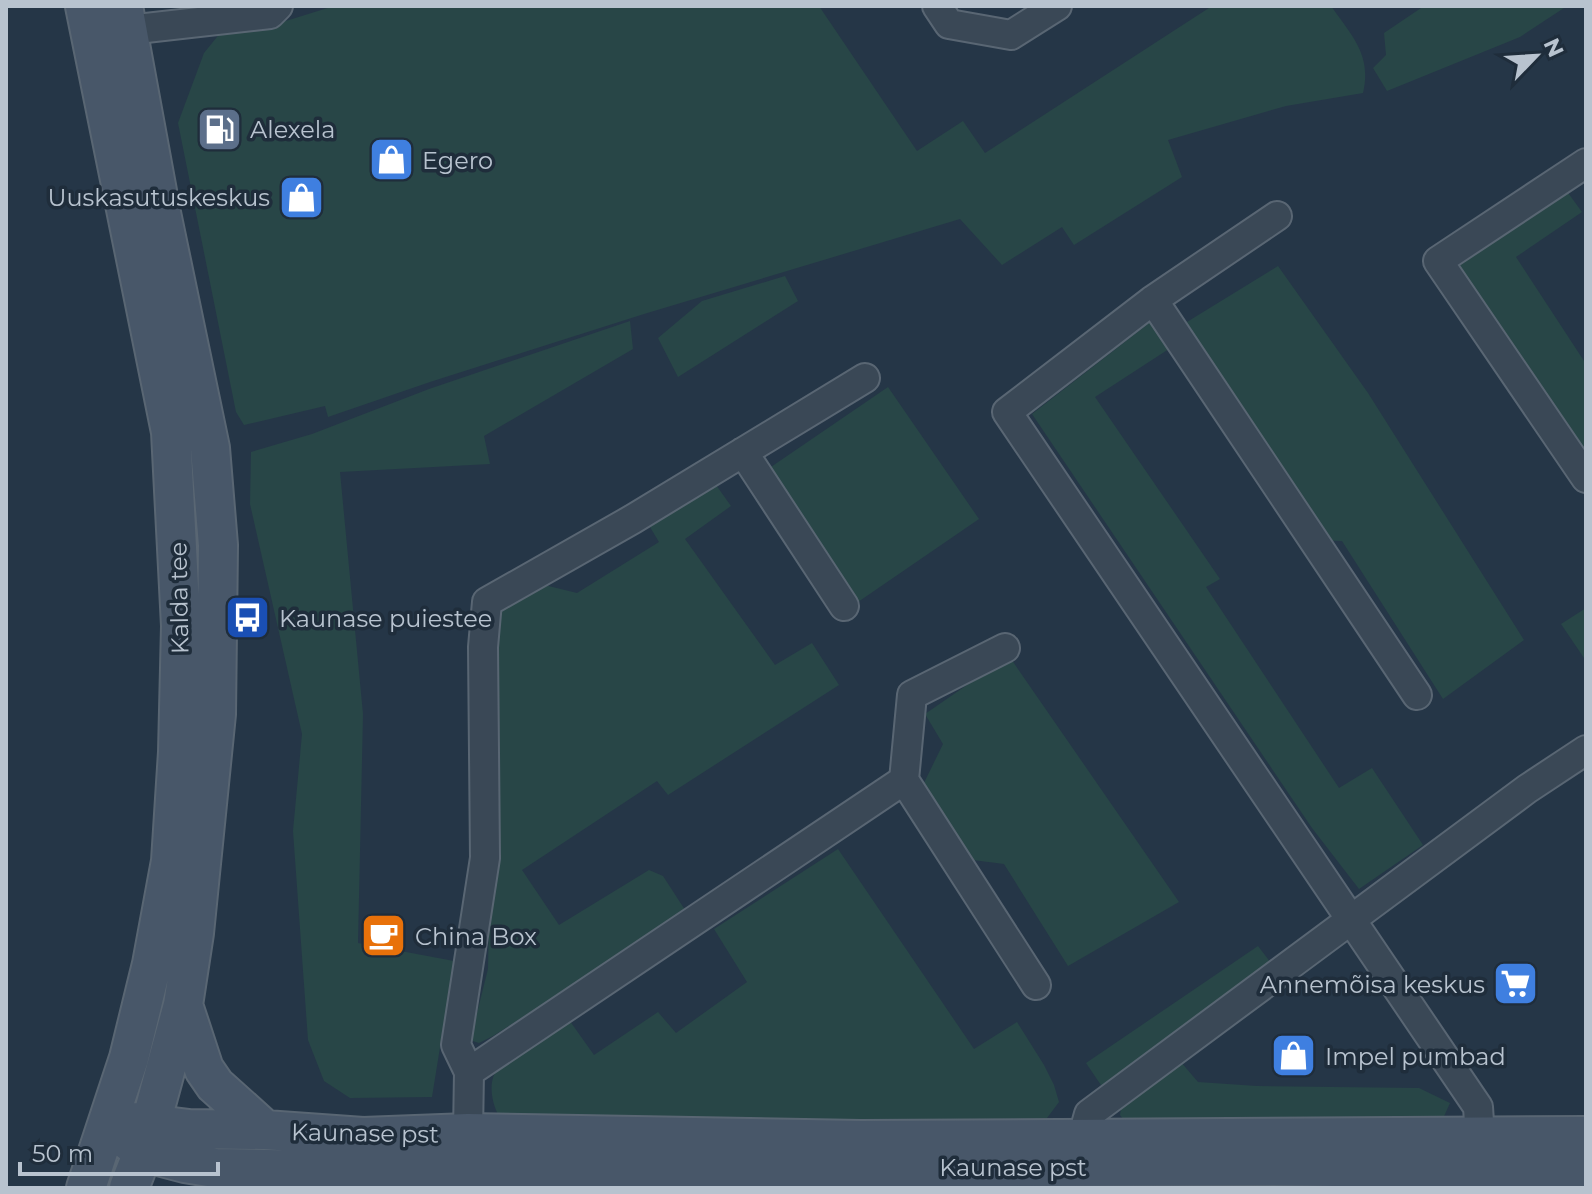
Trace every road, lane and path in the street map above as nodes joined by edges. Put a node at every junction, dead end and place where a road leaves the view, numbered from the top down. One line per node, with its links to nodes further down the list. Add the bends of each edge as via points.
1 (278, 6): 4 (street, via 270,14)
2 (937, 6): 3 (street, via 949,24 1011,35)
3 (1057, 6)
4 (126, 18): 5 (street); 19 (street, Kalda tee, via 210,448 218,545 216,714)
5 (88, 24): 21 (street, Kalda tee, via 171,432 181,626 171,861 149,977)
6 (1584, 167): 11 (street, via 1438,261)
7 (1277, 216): 8 (street)
8 (1153, 300): 14 (street); 17 (street, via 1007,412)
9 (865, 378): 10 (street)
10 (743, 452): 12 (street); 20 (street, via 487,602 485,858 456,1045)
11 (1586, 478)
12 (844, 606)
13 (1005, 648): 16 (street, via 912,695)
14 (1417, 695)
15 (1586, 750): 17 (street)
16 (904, 780): 18 (street); 20 (street)
17 (1351, 920): 25 (street, via 1478,1107); 27 (street, via 1089,1114)
18 (1036, 985)
19 (183, 1005): 22 (street, via 204,1069); 26 (street, Kalda tee)
20 (469, 1072): 23 (street)
21 (109, 1119): 26 (street, Kaunase pst, via 125,1138); 34 (street, Kalda tee)
22 (265, 1130): 23 (street, Kaunase pst, via 363,1137); 26 (street, Kaunase pst, via 189,1129)
23 (468, 1133): 28 (street, Kaunase pst); 30 (street, via 441,1152 396,1151); 31 (street)
24 (1586, 1136): 25 (street, Kaunase pst)
25 (1480, 1137): 29 (street, Kaunase pst)
26 (146, 1138): 32 (street, Kaunase pst, via 185,1163); 35 (street, Kalda tee)
27 (1082, 1139): 28 (street, Kaunase pst, via 861,1140); 29 (street, Kaunase pst)
28 (590, 1164): 29 (street, Kaunase pst); 31 (street, Kaunase pst)
29 (1274, 1164): 33 (street, Kaunase pst)
30 (357, 1169): 31 (street, Kaunase pst); 32 (street, Kaunase pst)
31 (493, 1169)
32 (309, 1170): 36 (street)
33 (1586, 1171)
34 (86, 1188)
35 (129, 1188)
36 (241, 1188)

